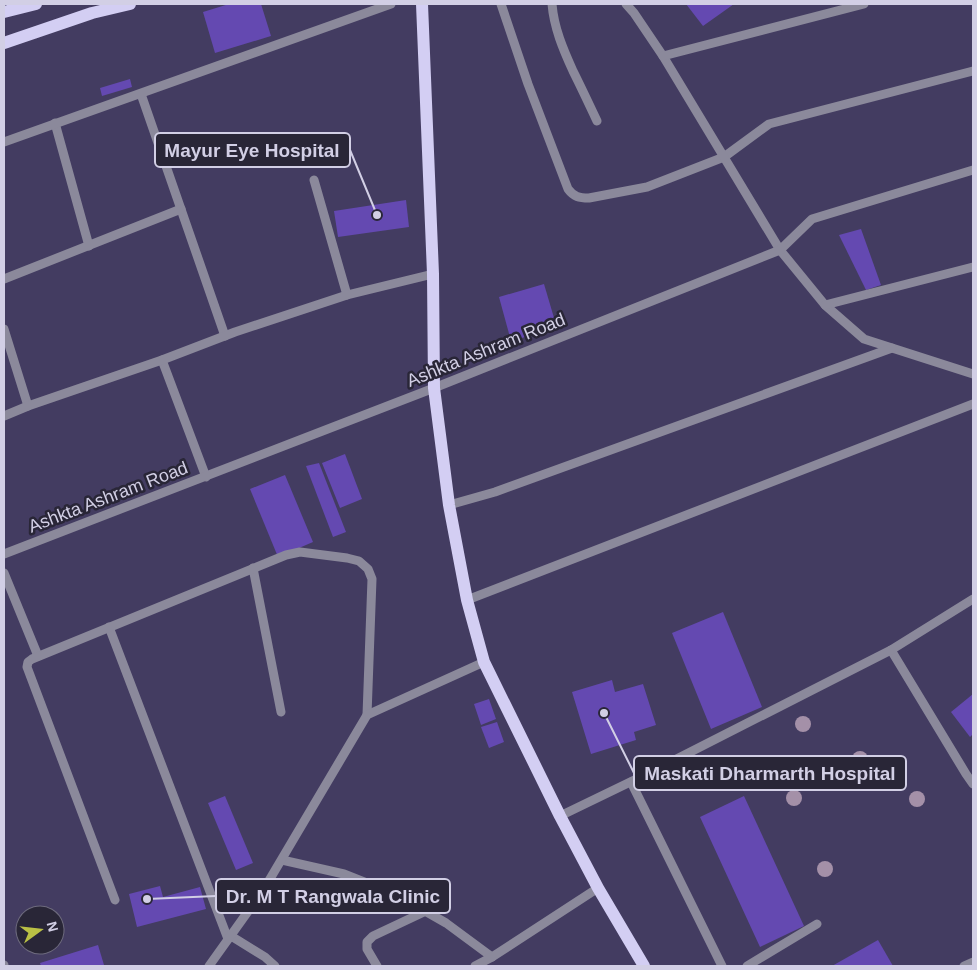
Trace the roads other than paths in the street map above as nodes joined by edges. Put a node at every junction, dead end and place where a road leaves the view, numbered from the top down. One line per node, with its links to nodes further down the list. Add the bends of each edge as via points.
1 (36, 4): 9 (main road)
2 (130, 4): 10 (main road, via 92,13)
3 (392, 4): 13 (street)
4 (422, 4): 24 (main road)
5 (501, 4): 17 (street, via 528,84 572,195 589,198 647,187)
6 (552, 4): 14 (street, via 560,40)
7 (626, 4): 11 (street)
8 (864, 4): 11 (street)
9 (4, 12)
10 (4, 43)
11 (662, 56): 17 (street)
12 (973, 71): 17 (street, via 769,124)
13 (141, 94): 15 (street); 20 (street)
14 (597, 121)
15 (55, 123): 16 (street); 21 (street)
16 (4, 142)
17 (724, 157): 22 (street)
18 (973, 170): 22 (street, Ashkta Ashram Road, via 812,219)
19 (314, 180): 26 (street)
20 (181, 209): 21 (street); 29 (street)
21 (88, 246): 25 (street)
22 (780, 250): 27 (street); 33 (street, Ashkta Ashram Road)
23 (973, 267): 27 (street)
24 (432, 274): 26 (street); 33 (main road)
25 (4, 279)
26 (347, 294): 29 (street)
27 (825, 305): 30 (street, via 864,339)
28 (4, 329): 35 (street)
29 (225, 336): 31 (street)
30 (892, 348): 32 (street); 38 (street, via 495,492)
31 (162, 360): 35 (street); 37 (street)
32 (973, 374)
33 (434, 388): 37 (street, Ashkta Ashram Road); 38 (main road)
34 (973, 404): 43 (street)
35 (28, 406): 36 (street)
36 (4, 416)
37 (206, 477): 39 (street, Ashkta Ashram Road)
38 (449, 505): 43 (main road)
39 (4, 554)
40 (253, 568): 44 (street); 48 (street); 49 (street, via 286,554 300,552 347,558 368,568 372,578)
41 (4, 573): 46 (street)
42 (973, 599): 45 (street)
43 (467, 600): 47 (main road)
44 (109, 627): 46 (street); 58 (street)
45 (891, 650): 50 (street); 51 (street)
46 (38, 656): 55 (street, via 27,666)
47 (484, 662): 49 (street); 52 (main road)
48 (281, 712)
49 (367, 715): 53 (street)
50 (631, 782): 52 (street); 66 (street)
51 (973, 784)
52 (560, 816): 54 (main road)
53 (282, 860): 56 (street, via 344,874 397,895); 58 (street)
54 (598, 888): 59 (street); 65 (main road)
55 (115, 900)
56 (426, 911): 59 (street); 63 (street, via 373,936 367,942 367,949)
57 (817, 924): 67 (street)
58 (230, 938): 61 (street); 62 (street)
59 (492, 957): 64 (street)
60 (973, 962): 68 (street)
61 (209, 966)
62 (276, 966)
63 (377, 966)
64 (476, 966)
65 (644, 966)
66 (722, 966)
67 (747, 966)
68 (964, 966)

